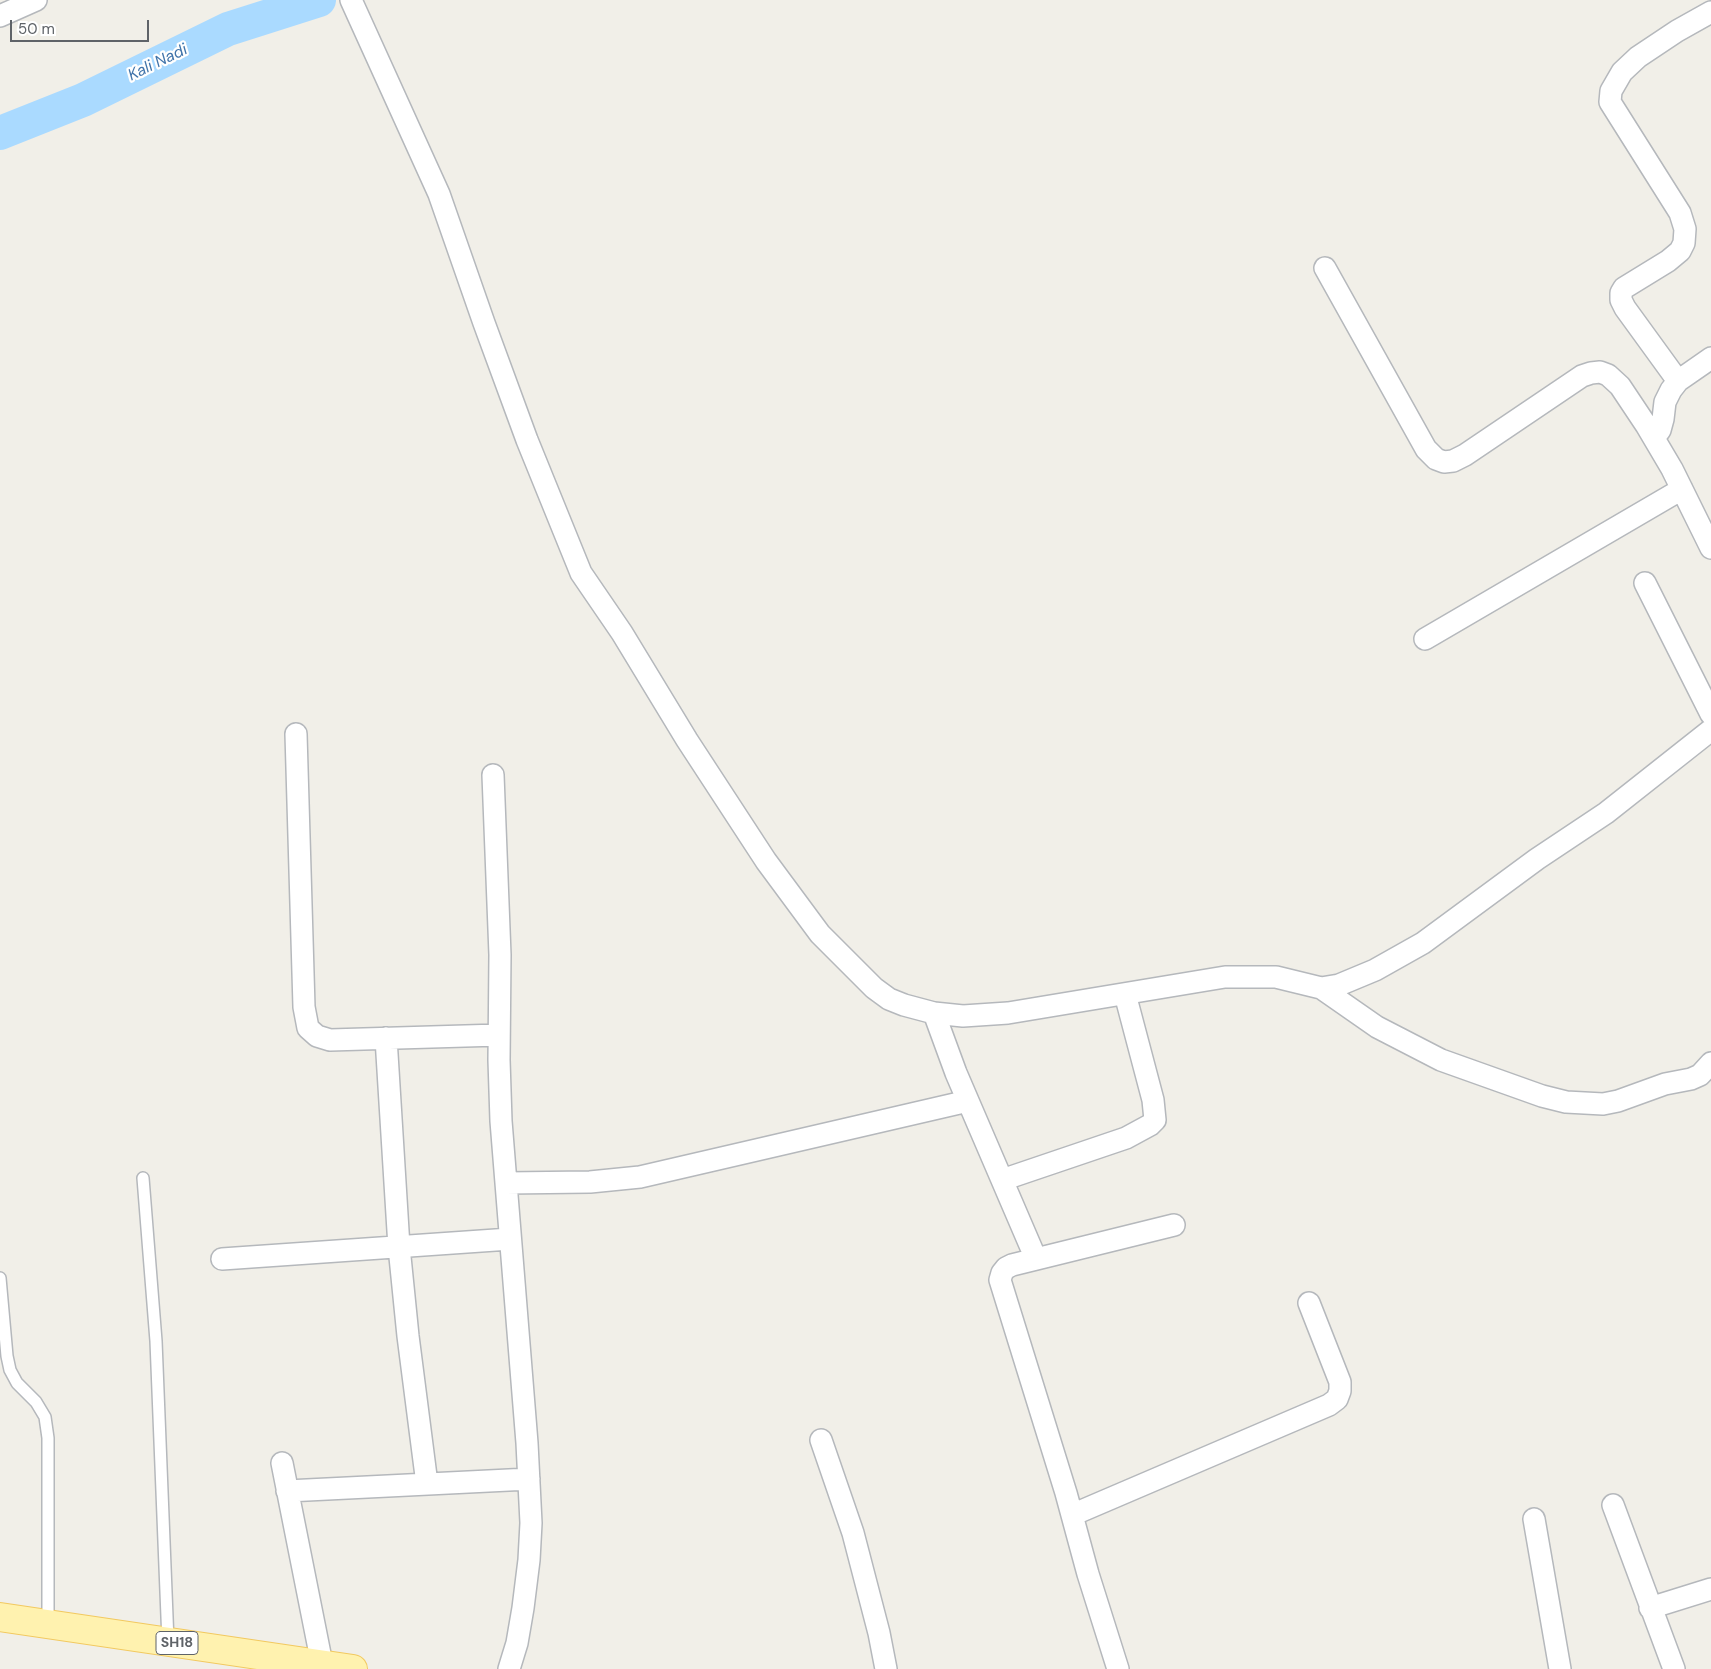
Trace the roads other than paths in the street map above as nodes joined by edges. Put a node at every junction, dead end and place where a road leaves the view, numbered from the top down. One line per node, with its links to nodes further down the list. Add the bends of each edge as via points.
1 (36, 0): 4 (street)
2 (350, 0): 19 (street, via 439,194 527,440 581,573 737,818 820,934 889,999)
3 (1711, 12): 7 (street, via 1638,57 1622,72 1611,90 1610,102 1680,213 1685,229 1680,251 1621,293 1625,308)
4 (0, 16)
5 (1326, 268): 8 (street, via 1426,449 1436,459 1453,461 1465,455 1582,376 1600,372 1615,380)
6 (1711, 358): 7 (street)
7 (1678, 380): 8 (street, via 1665,402 1664,419)
8 (1654, 438): 9 (street)
9 (1682, 489): 10 (street); 12 (street)
10 (1711, 548)
11 (1645, 583): 13 (street)
12 (1425, 639)
13 (1711, 714)
14 (1711, 730): 17 (street, via 1606,813 1423,943 1375,970 1339,985)
15 (296, 734): 21 (street, via 304,1007 308,1028 317,1036 330,1040)
16 (493, 774): 20 (street, via 500,955)
17 (1321, 988): 18 (street, via 1276,977 1225,977); 22 (street, via 1376,1027 1441,1060 1566,1102 1603,1104 1618,1101 1665,1084 1691,1079)
18 (1125, 994): 19 (street, via 1008,1013 964,1016); 25 (street, via 1153,1100 1154,1120 1126,1138)
19 (934, 1013): 23 (street)
20 (499, 1036): 21 (street); 26 (street)
21 (386, 1038): 29 (street)
22 (1711, 1063)
23 (968, 1101): 25 (street); 26 (street, via 640,1177 590,1182)
24 (144, 1178): 46 (lane, via 156,1341)
25 (1002, 1180): 31 (street)
26 (506, 1183): 28 (street)
27 (1174, 1225): 31 (street)
28 (510, 1239): 29 (street); 36 (street)
29 (398, 1246): 30 (street); 37 (street)
30 (222, 1259)
31 (1036, 1259): 40 (street, via 1006,1268 1000,1280)
32 (0, 1278): 45 (lane, via 10,1370 16,1383 36,1402 45,1417 48,1438)
33 (1309, 1302): 40 (street, via 1340,1382 1337,1399 1315,1412)
34 (820, 1440): 50 (street, via 853,1533)
35 (282, 1463): 38 (street)
36 (529, 1479): 37 (street); 49 (street, via 531,1523 524,1608)
37 (427, 1484): 38 (street)
38 (287, 1491): 47 (street)
39 (1613, 1505): 43 (street)
40 (1072, 1515): 51 (street)
41 (1534, 1519): 52 (street)
42 (1711, 1589): 43 (street)
43 (1650, 1608): 53 (street)
44 (0, 1617): 45 (main road, SH18)
45 (48, 1624): 46 (main road, SH18)
46 (168, 1642): 47 (main road, SH18)
47 (322, 1664): 48 (main road, SH18)
48 (353, 1669)
49 (509, 1669)
50 (886, 1669)
51 (1118, 1669)
52 (1560, 1669)
53 (1674, 1669)

